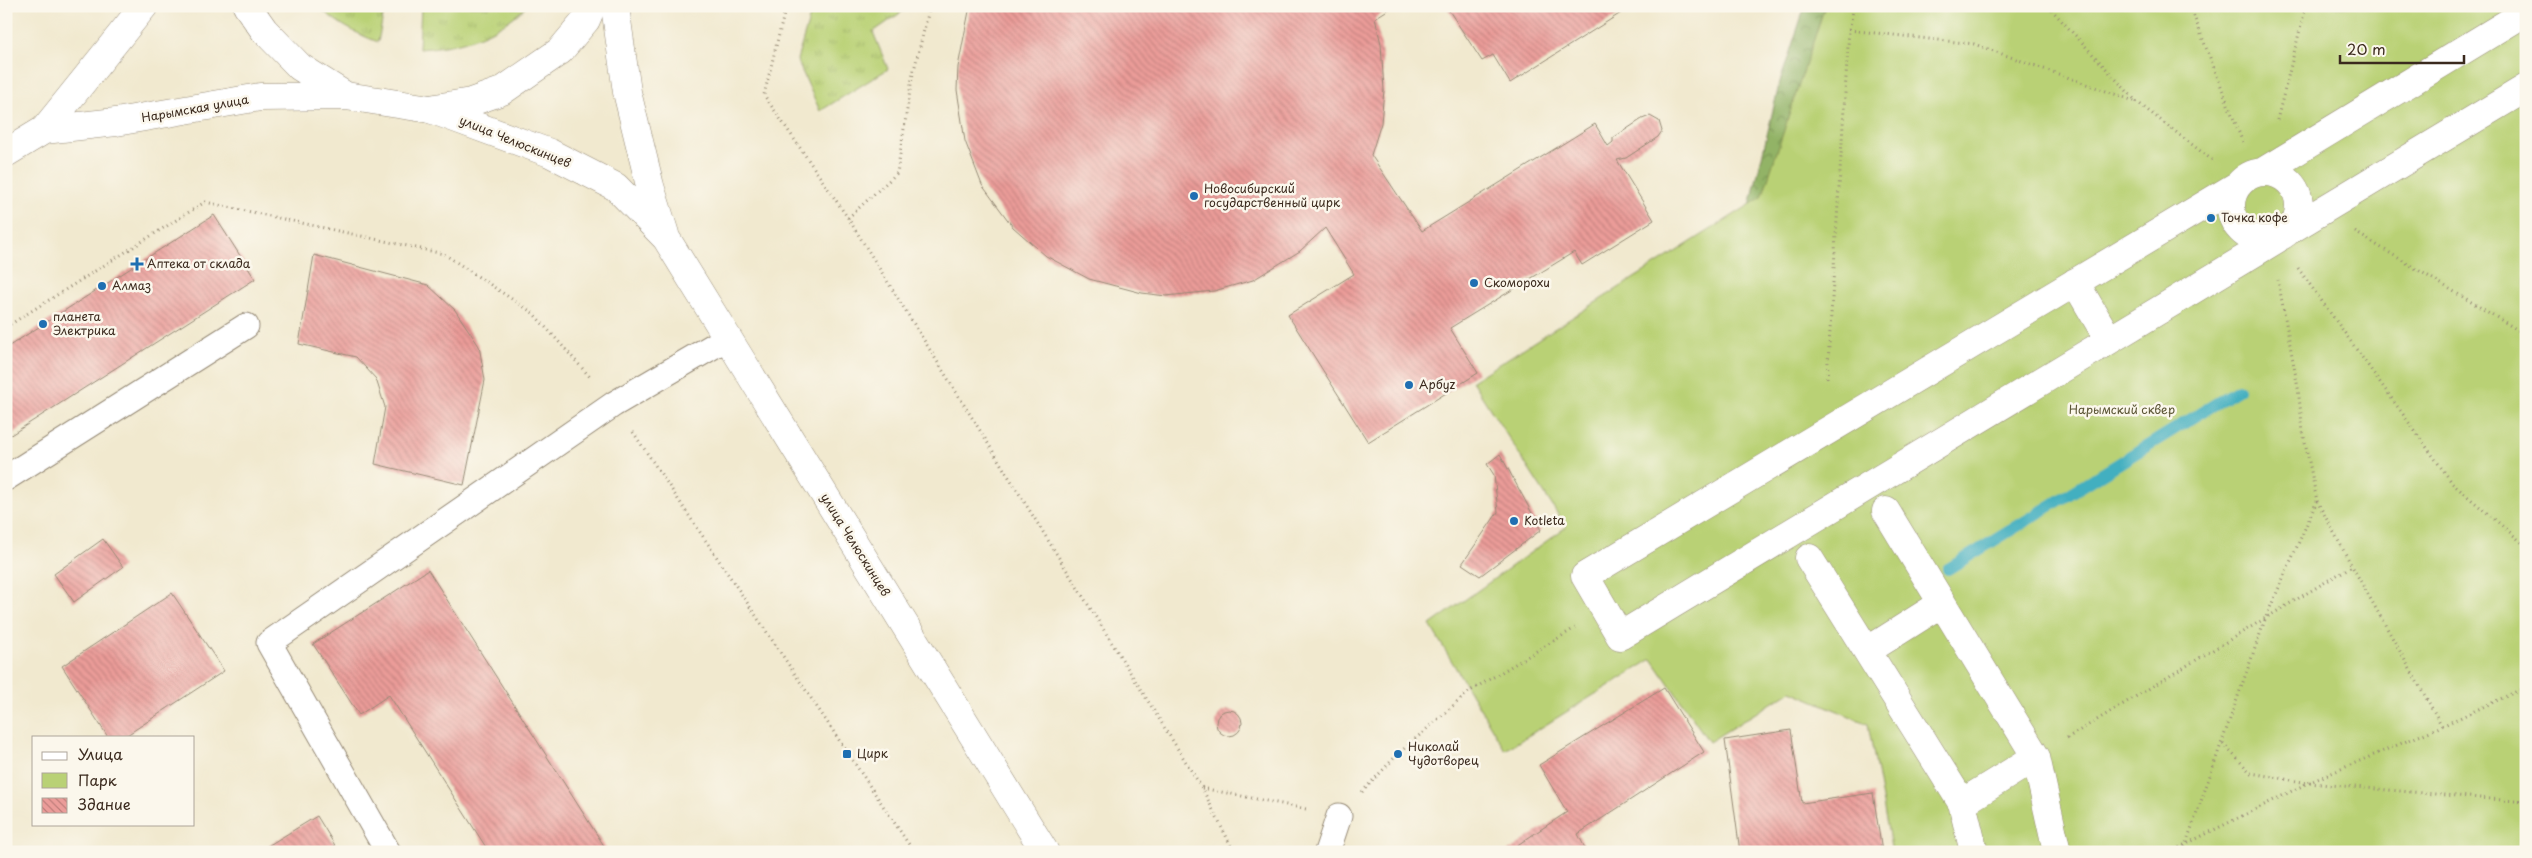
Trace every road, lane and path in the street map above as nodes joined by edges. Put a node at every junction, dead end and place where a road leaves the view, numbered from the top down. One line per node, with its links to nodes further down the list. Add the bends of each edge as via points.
1 (16, 6): 13 (path)
2 (144, 6): 19 (street, Нарымская улица)
3 (246, 6): 16 (street, via 300,67)
4 (592, 6): 18 (street, via 586,20 560,51 502,91 471,102)
5 (615, 6): 25 (street, улица Челюскинцев, via 628,92)
6 (786, 6): 23 (path, via 764,95)
7 (930, 6): 23 (path, via 912,78 897,173)
8 (1854, 6): 14 (path)
9 (2048, 6): 17 (path)
10 (2190, 6): 21 (path)
11 (2306, 6): 21 (path)
12 (2526, 12): 21 (street)
13 (6, 14)
14 (1849, 30): 17 (path, via 1974,44); 32 (path)
15 (2526, 88): 22 (street)
16 (346, 96): 18 (street); 19 (street, Нарымская улица, via 260,97 116,122)
17 (2137, 102): 21 (path)
18 (430, 109): 25 (street, улица Челюскинцев, via 550,154 616,187)
19 (44, 130): 20 (street, Нарымская улица)
20 (6, 153)
21 (2249, 178): 24 (street, via 2232,194 2232,216 2237,226 2254,239 2266,241); 24 (street, via 2283,176 2297,192 2300,212); 26 (street)
22 (2321, 211): 24 (street); 29 (path)
23 (848, 218): 49 (path)
24 (2279, 237): 31 (street); 35 (path, via 2303,432); 37 (path, via 2453,484)
25 (666, 238): 30 (street, улица Челюскинцев)
26 (2075, 282): 31 (street); 41 (street, via 1585,576)
27 (6, 326): 33 (path, via 205,202 444,254 533,313)
28 (246, 326): 34 (lane)
29 (2526, 336)
30 (727, 338): 33 (lane); 56 (street, улица Челюскинцев)
31 (2109, 340): 41 (street, via 1620,636)
32 (1827, 378)
33 (614, 404): 54 (lane, via 270,643); 55 (path)
34 (6, 478)
35 (2317, 501): 39 (path); 42 (path)
36 (1886, 511): 40 (street)
37 (2526, 546)
38 (1809, 558): 43 (street)
39 (2352, 566): 42 (path); 45 (path)
40 (1941, 604): 43 (street); 47 (street)
41 (1604, 610): 52 (path, via 1470,692 1398,754)
42 (2266, 617): 46 (path); 47 (path)
43 (1867, 651): 51 (street)
44 (2526, 687): 45 (path)
45 (2442, 726): 48 (path)
46 (2223, 744): 48 (path, via 2251,772); 53 (path)
47 (2036, 756): 51 (street); 60 (street)
48 (2308, 783): 50 (path); 53 (path)
49 (1202, 788): 52 (path); 57 (path)
50 (2526, 802)
51 (1962, 803): 59 (street)
52 (1339, 816): 58 (lane)
53 (2187, 844): 61 (path); 62 (path)
54 (388, 852)
55 (914, 852)
56 (1045, 852)
57 (1234, 852)
58 (1327, 852)
59 (1974, 852)
60 (2057, 852)
61 (2170, 852)
62 (2183, 852)

